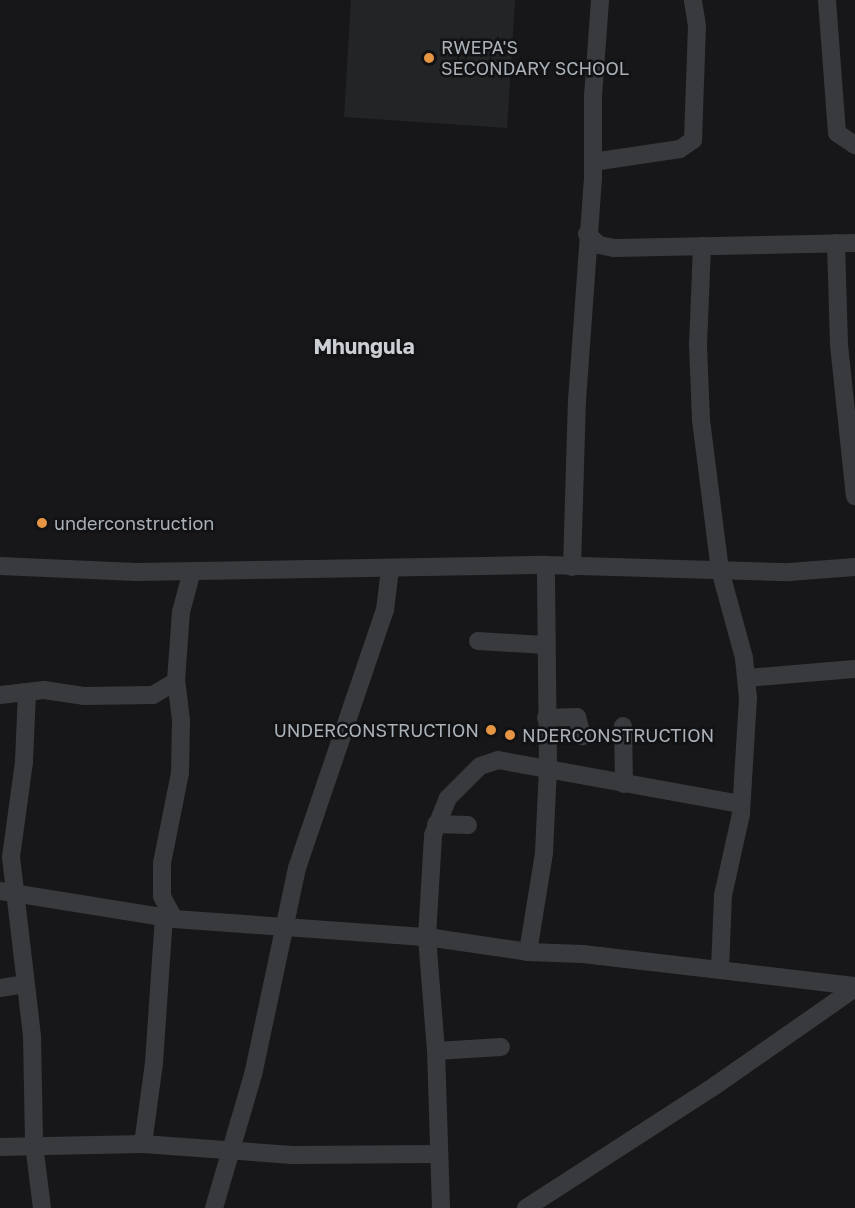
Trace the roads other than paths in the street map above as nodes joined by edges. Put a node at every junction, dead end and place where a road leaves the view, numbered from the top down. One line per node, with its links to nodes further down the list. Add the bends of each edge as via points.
1 (600, 0): 5 (street)
2 (693, 0): 5 (street, via 697,26 693,141 680,149)
3 (826, 0): 4 (street, via 837,133)
4 (855, 145)
5 (593, 162): 6 (street)
6 (587, 234): 9 (street, via 599,245 615,248); 13 (street)
7 (836, 243): 8 (street); 9 (street); 10 (street, via 838,345)
8 (855, 243)
9 (702, 246): 15 (street, via 698,345 701,420)
10 (855, 496)
11 (546, 565): 13 (street); 17 (street); 19 (street)
12 (0, 566): 16 (street)
13 (572, 567): 15 (street)
14 (855, 567): 15 (street, via 789,572)
15 (720, 570): 21 (street)
16 (192, 571): 17 (street); 22 (street, via 181,612)
17 (390, 571): 35 (street, via 385,610 297,868)
18 (478, 641): 19 (street)
19 (545, 645): 25 (street)
20 (855, 669): 21 (street)
21 (747, 678): 30 (street)
22 (176, 681): 23 (street, via 153,695); 34 (street, via 181,764 165,837 161,886)
23 (27, 692): 24 (street); 33 (street, via 24,762 12,835)
24 (0, 695)
25 (546, 718): 27 (street, via 577,717); 28 (street)
26 (623, 726): 29 (street)
27 (582, 736)
28 (548, 767): 29 (street); 31 (street, via 489,761 455,789); 37 (street, via 544,853)
29 (624, 784): 30 (street)
30 (741, 804): 38 (street, via 723,894)
31 (436, 824): 32 (street); 36 (street)
32 (468, 825)
33 (8, 893): 34 (street); 39 (street)
34 (169, 918): 35 (street); 45 (street)
35 (283, 926): 36 (street); 47 (street)
36 (427, 937): 37 (street); 43 (street)
37 (528, 952): 38 (street, via 583,954)
38 (720, 970): 40 (street)
39 (26, 984): 41 (street); 44 (street, via 32,1036)
40 (855, 987): 52 (street, via 716,1085)
41 (0, 988)
42 (501, 1047): 43 (street)
43 (436, 1051): 48 (street)
44 (34, 1144): 45 (street); 46 (street); 49 (street)
45 (144, 1144): 47 (street)
46 (0, 1146)
47 (234, 1151): 48 (street); 50 (street)
48 (436, 1154): 51 (street)
49 (42, 1208)
50 (214, 1208)
51 (441, 1208)
52 (526, 1208)

